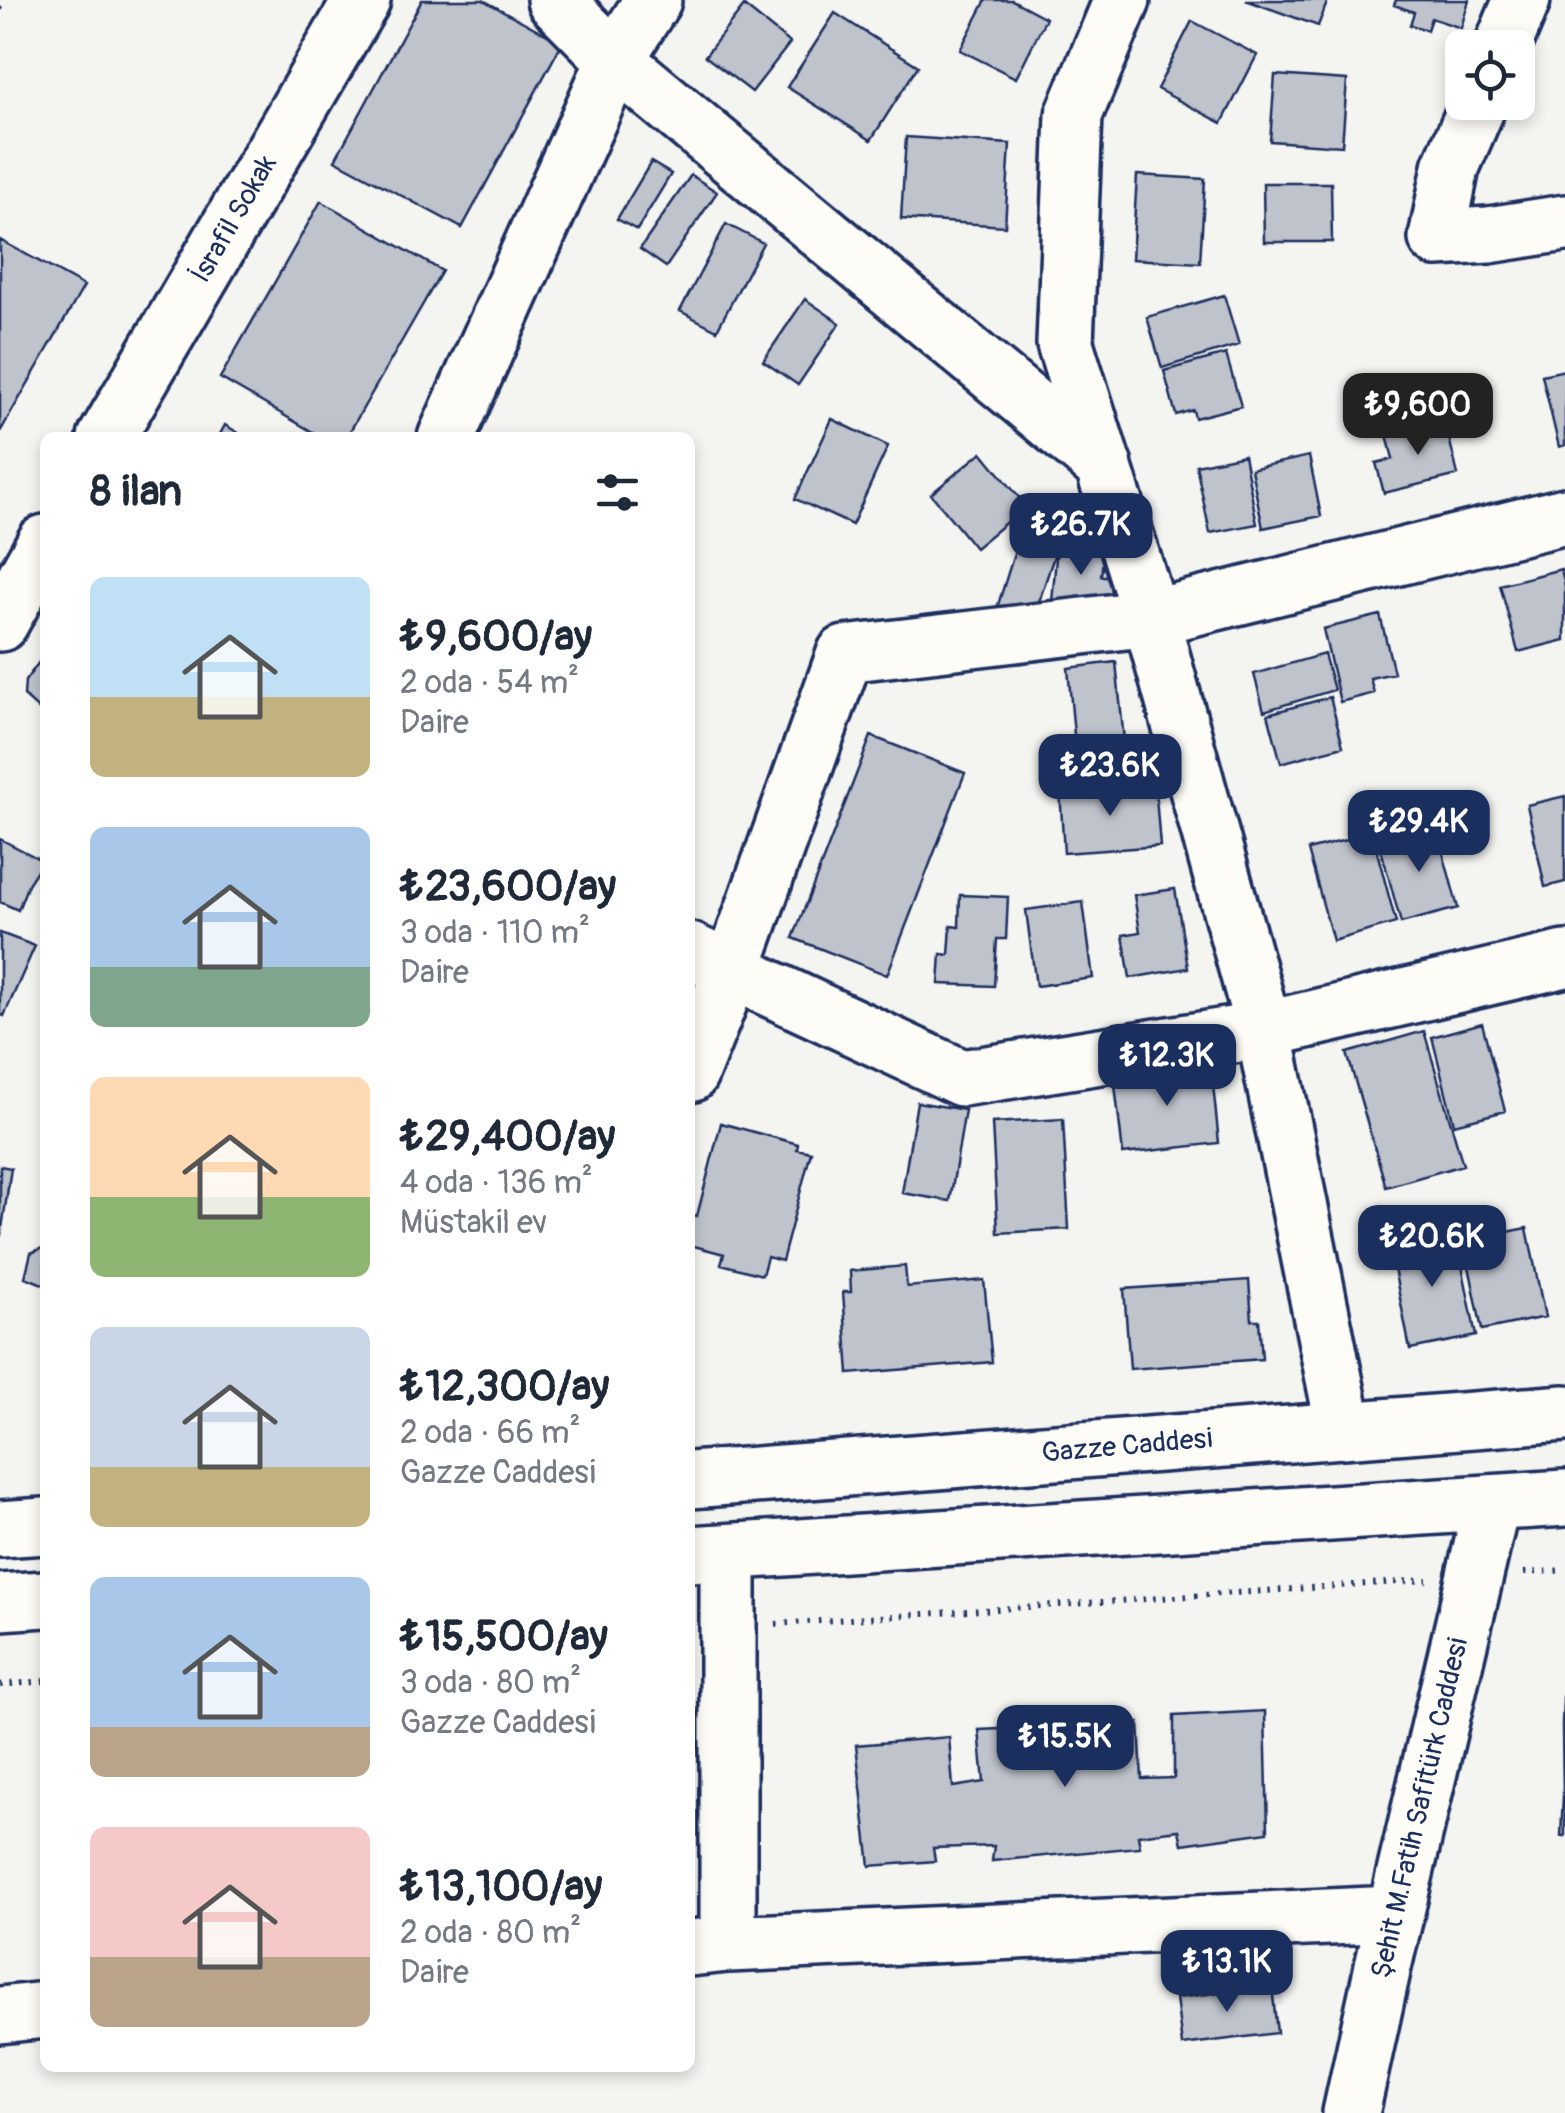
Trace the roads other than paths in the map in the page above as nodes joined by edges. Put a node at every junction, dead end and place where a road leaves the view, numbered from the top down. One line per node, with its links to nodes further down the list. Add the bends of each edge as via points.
1 (362, 0): 10 (street, İsrafil Sokak)
2 (555, 0): 7 (street)
3 (653, 0): 7 (street)
4 (1122, 0): 12 (street, via 1074,115 1072,153 1065,344)
5 (1522, 0): 6 (street)
6 (1510, 30)
7 (615, 60): 11 (street); 12 (street)
8 (1471, 120): 9 (street, via 1451,167 1437,238)
9 (1565, 223)
10 (110, 432)
11 (449, 432)
12 (1104, 466): 14 (street)
13 (1565, 516): 14 (street)
14 (1151, 618): 16 (street, via 845,654); 17 (street)
15 (1565, 959): 17 (street)
16 (711, 961): 17 (street, via 962,1078); 18 (street)
17 (1264, 1030): 20 (street)
18 (695, 1047)
19 (1565, 1413): 20 (street, Gazze Caddesi)
20 (1344, 1428): 21 (street, Gazze Caddesi)
21 (695, 1480)
22 (1565, 1498): 23 (street)
23 (1492, 1503): 26 (street); 29 (street, Şehit M.Fatih Safitürk Caddesi)
24 (40, 1526): 25 (street)
25 (0, 1529)
26 (709, 1553): 30 (street, via 728,1628)
27 (40, 1599): 28 (street)
28 (0, 1602)
29 (1395, 1914): 30 (street); 33 (street, Şehit M.Fatih Safitürk Caddesi)
30 (709, 1946)
31 (40, 2011): 32 (street)
32 (0, 2015)
33 (1351, 2113)

